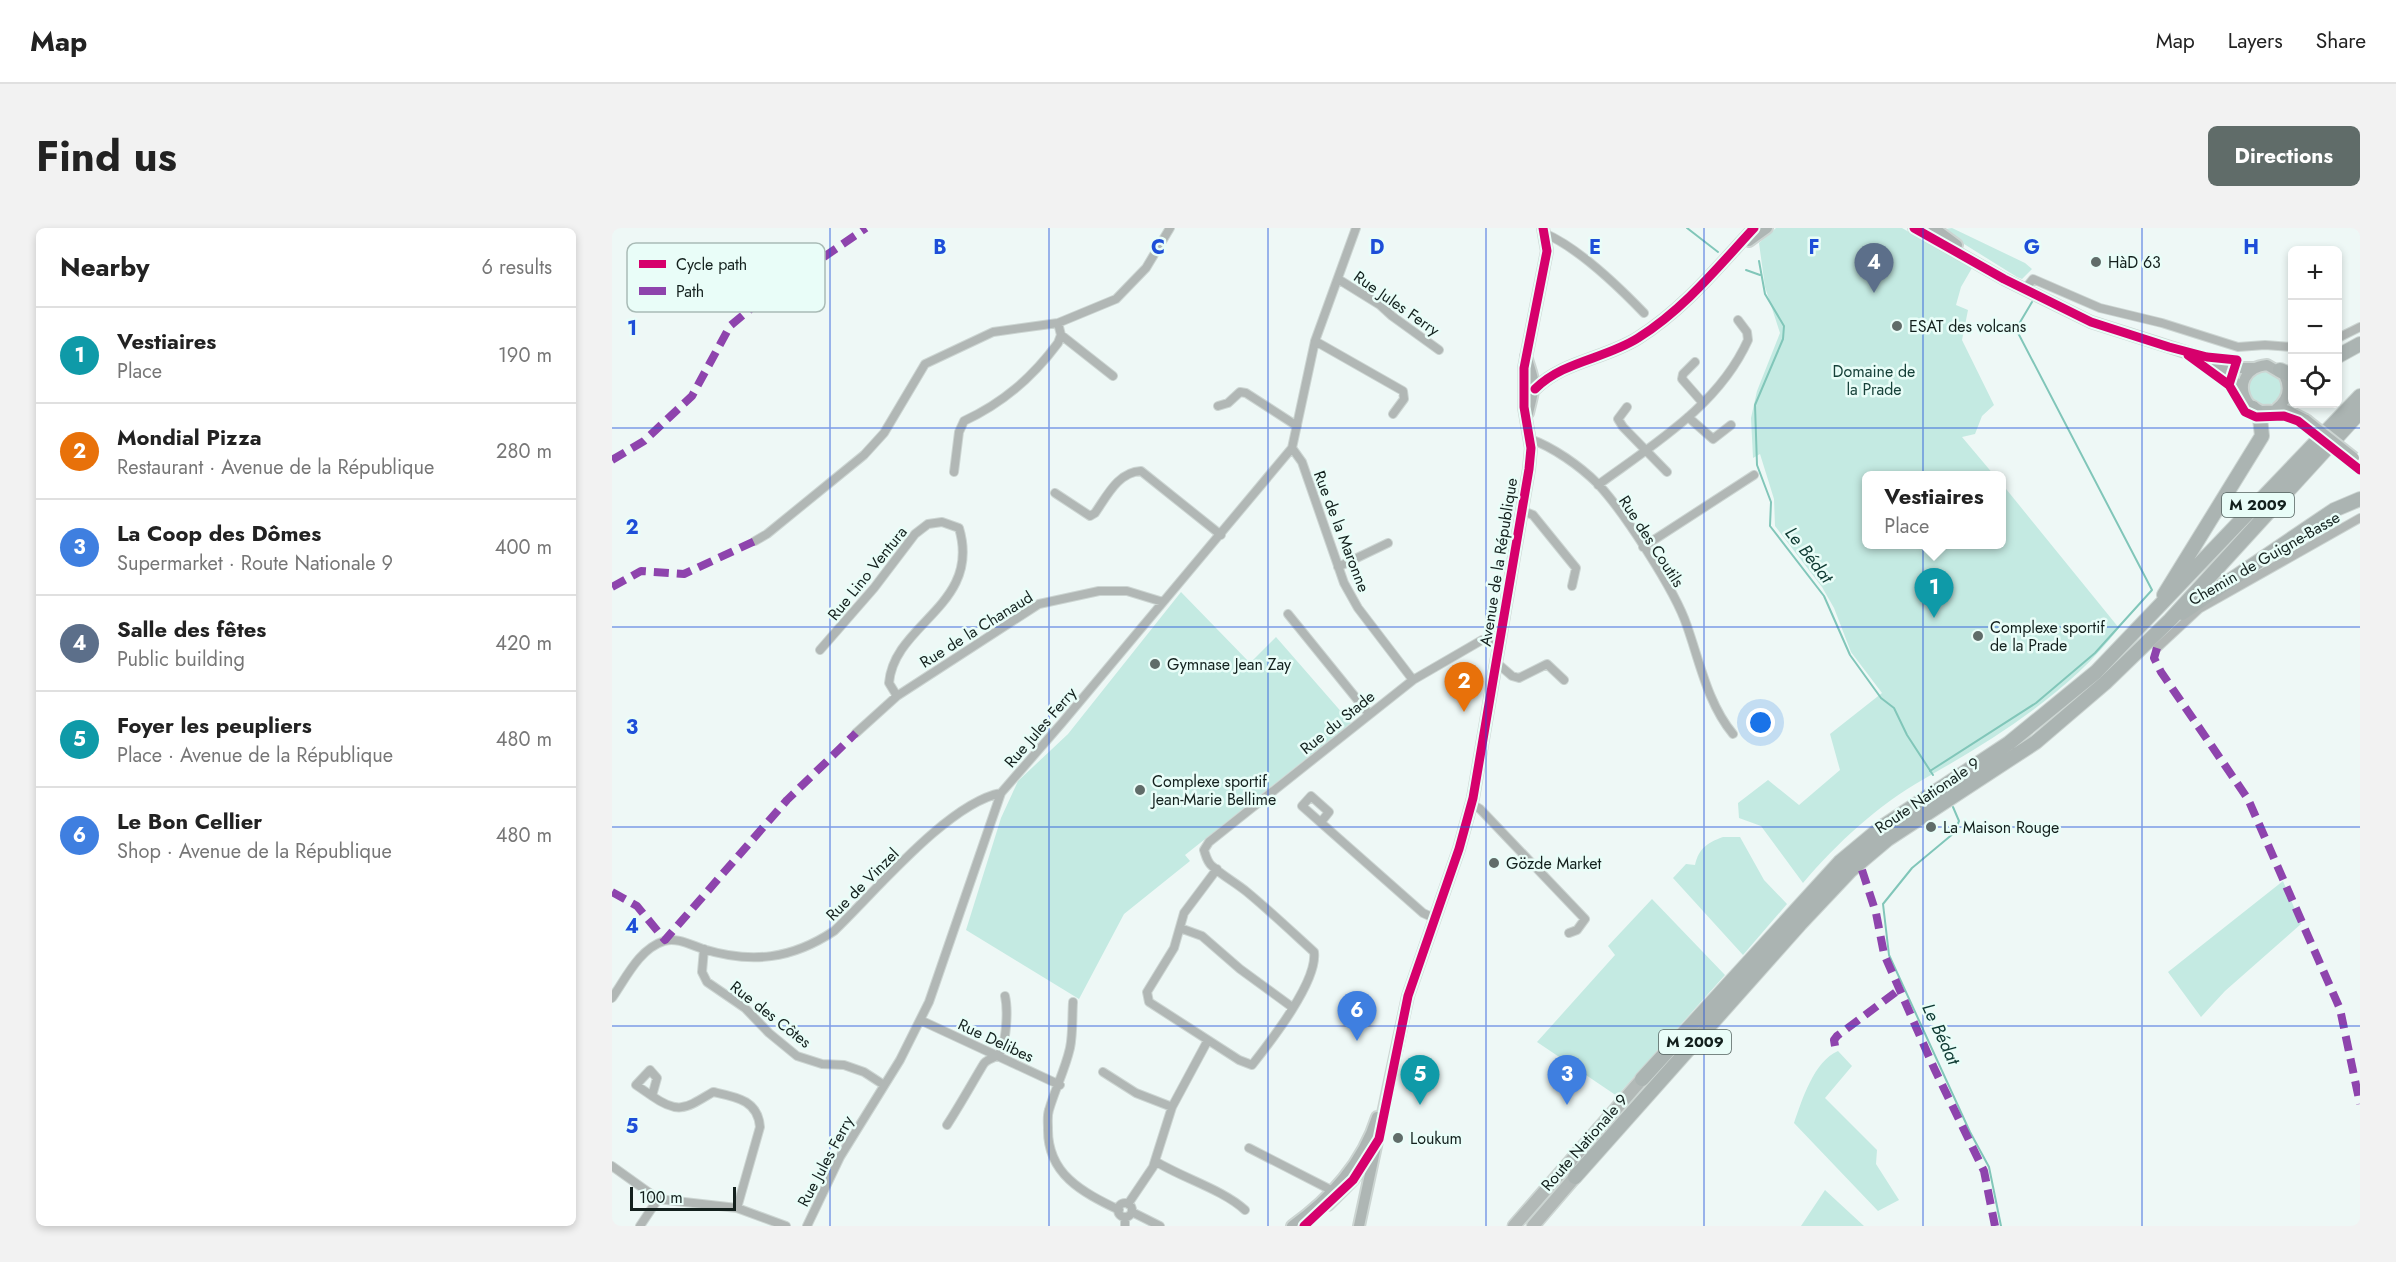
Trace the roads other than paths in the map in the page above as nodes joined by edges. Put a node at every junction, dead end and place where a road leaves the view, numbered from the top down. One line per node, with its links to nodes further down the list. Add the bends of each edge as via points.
1 (1170, 228): 13 (street, via 1146,268 1121,294)
2 (1356, 228): 9 (street, Rue Jules Ferry)
3 (1754, 228): 8 (street)
4 (1767, 228): 8 (street)
5 (1914, 228): 10 (street)
6 (1936, 229): 10 (street)
7 (1544, 231): 11 (street, Avenue de la République, via 1611,281); 22 (street, Avenue de la République, via 1547,251)
8 (1726, 261): 25 (street, via 1688,301 1637,339 1597,359)
9 (1338, 279): 17 (street, Rue Jules Ferry); 21 (street, Rue Jules Ferry)
10 (2025, 289): 19 (street, via 2091,322); 20 (street, via 2033,279 2100,308 2238,347)
11 (1644, 312)
12 (1738, 320): 35 (street, via 1748,340 1718,390)
13 (1058, 323): 15 (street); 61 (street, via 993,332 925,364 884,433 864,455)
14 (2360, 327): 16 (street)
15 (1061, 335): 29 (street); 52 (street, via 1045,360 1020,386 993,408 964,421)
16 (2342, 336)
17 (1316, 341): 41 (street, via 1404,391 1404,399); 47 (street, Rue Jules Ferry)
18 (2360, 344): 23 (highway)
19 (2169, 347): 26 (street, via 2236,368); 31 (street, via 2219,370)
20 (2288, 347)
21 (1439, 350)
22 (1525, 354): 27 (street, Avenue de la République); 30 (street, Avenue de la République)
23 (2341, 354)
24 (1695, 362): 35 (street, via 1682,379)
25 (1566, 368): 27 (street); 32 (street, via 1548,376)
26 (2253, 368): 28 (street, via 2267,365); 31 (street)
27 (1533, 371): 30 (street); 32 (street, Avenue de la République)
28 (2286, 373)
29 (1113, 375)
30 (1524, 382): 42 (street, Avenue de la République)
31 (2242, 387): 38 (street)
32 (1536, 388): 42 (street, Avenue de la République)
33 (2360, 396): 67 (highway, Route Nationale 9 / M 2009)
34 (2288, 402): 40 (street)
35 (1703, 403): 44 (street)
36 (1218, 406): 47 (street, via 1240,392 1246,393)
37 (1627, 407): 50 (street, via 1618,419)
38 (2253, 408): 40 (street); 67 (highway, via 2260,418 2262,436)
39 (2297, 408): 45 (street)
40 (2276, 409): 45 (street)
41 (1393, 414)
42 (1527, 416): 48 (street, Avenue de la République)
43 (2358, 416): 69 (highway, Route Nationale 9 / M 2009)
44 (1688, 417): 46 (street, via 1713,439); 50 (street)
45 (2306, 420): 51 (street, bridge)
46 (1731, 425)
47 (1297, 426): 49 (street, Rue Jules Ferry)
48 (1530, 439): 55 (street, Rue des Coutils, via 1566,459); 58 (street, Avenue de la République)
49 (1292, 448): 60 (street, Rue Jules Ferry); 64 (street, Rue de la Maronne, via 1302,462)
50 (1645, 451): 53 (street); 55 (street)
51 (2358, 460)
52 (954, 472)
53 (1667, 472)
54 (1754, 475): 63 (street)
55 (1598, 485): 63 (street, Rue des Coutils)
56 (1055, 493): 60 (street, via 1090,516 1121,477 1141,471)
57 (2360, 499): 69 (highway, via 2334,510)
58 (1523, 510): 65 (street, via 1533,515 1576,568); 70 (street, Avenue de la République)
59 (2360, 518): 71 (street, Chemin de Guigne-Basse, via 2199,609)
60 (1221, 535): 66 (street, Rue Jules Ferry)
61 (754, 541)
62 (1388, 543): 64 (street)
63 (1643, 547): 79 (street, Rue des Coutils, via 1687,625 1717,715)
64 (1338, 567): 74 (street, Rue de la Maronne, via 1358,608)
65 (1572, 586)
66 (1163, 602): 76 (street, Rue de la Chanaud, via 1127,591 1099,591 1039,604); 80 (street, Rue Jules Ferry)
67 (2153, 613): 97 (highway, Route Nationale 9 / M 2009, via 2060,703 1862,843 1818,884)
68 (1288, 614): 77 (street)
69 (2170, 620): 108 (highway, Route Nationale 9 / M 2009, via 2036,742 1888,839 1850,871)
70 (1501, 640): 73 (street, Avenue de la République); 74 (street, Rue du Stade, via 1482,640)
71 (2157, 648)
72 (820, 650): 76 (street, Rue Lino Ventura, via 915,534 928,524 942,522 959,528 965,547 961,574 944,602 893,662 889,683)
73 (1497, 663): 75 (street, via 1519,678 1547,664); 81 (street, Avenue de la République)
74 (1413, 680): 77 (street, Rue du Stade)
75 (1564, 680)
76 (897, 696): 78 (street, Rue de la Chanaud)
77 (1369, 714): 83 (street, Rue du Stade, via 1209,842 1204,850)
78 (856, 733)
79 (1733, 734)
80 (1001, 793): 87 (street, Rue de Vinzel, via 984,796 916,849 820,941 798,952 770,956 740,957); 92 (street, Rue Jules Ferry)
81 (1472, 804): 84 (street, Avenue de la République); 86 (street, via 1585,919 1577,930)
82 (1321, 822): 84 (street, via 1423,913)
83 (1217, 869): 85 (street, via 1184,913); 91 (street, via 1314,952 1309,978)
84 (1434, 918): 95 (street, Avenue de la République, via 1408,996)
85 (1180, 928): 91 (street, via 1202,936); 93 (street, via 1174,948 1147,993 1149,1002)
86 (1569, 933)
87 (704, 949): 89 (street, Rue de Vinzel, via 665,940 648,949); 98 (street, Rue des Côtes, via 702,972 707,982 745,1008 797,1056 822,1064 844,1065)
88 (1005, 996): 94 (street, via 1005,1037)
89 (612, 998)
90 (1073, 1002): 99 (street, via 1070,1046)
91 (1292, 1006): 93 (street, via 1252,1065)
92 (920, 1020): 94 (street, Rue Delibes); 98 (street, Rue Jules Ferry)
93 (1208, 1040): 101 (street)
94 (997, 1056): 99 (street, Rue Delibes); 102 (street, via 984,1063)
95 (1392, 1071): 103 (street, Avenue de la République); 107 (street, Avenue de la République)
96 (1102, 1072): 101 (street, via 1136,1093)
97 (1642, 1079): 125 (main road, M 2009)
98 (884, 1085): 119 (street, Rue Jules Ferry, via 840,1157)
99 (1059, 1085): 114 (street, via 1048,1112 1048,1142 1053,1158 1071,1184)
100 (652, 1096): 112 (street, via 675,1109 689,1107 713,1092 738,1097 759,1115 760,1127)
101 (1172, 1107): 105 (street)
102 (947, 1125)
103 (1379, 1139): 107 (street); 113 (street, Avenue de la République)
104 (1248, 1148): 109 (street)
105 (1155, 1161): 111 (street); 115 (street, via 1234,1200)
106 (612, 1166): 110 (street)
107 (1357, 1166): 109 (street); 113 (street)
108 (1575, 1178): 126 (main road, Route Nationale 9 / M 2009)
109 (1336, 1192): 122 (street); 123 (street)
110 (658, 1198): 112 (street); 117 (street)
111 (1128, 1204): 114 (street, via 1122,1204); 116 (street)
112 (737, 1208): 118 (street)
113 (1364, 1209): 124 (street)
114 (1119, 1210): 116 (street)
115 (1245, 1210)
116 (1128, 1215): 120 (street); 121 (street)
117 (640, 1226)
118 (786, 1226)
119 (807, 1226)
120 (1125, 1226)
121 (1160, 1226)
122 (1292, 1226)
123 (1304, 1226)
124 (1359, 1226)
125 (1514, 1226)
126 (1533, 1226)

